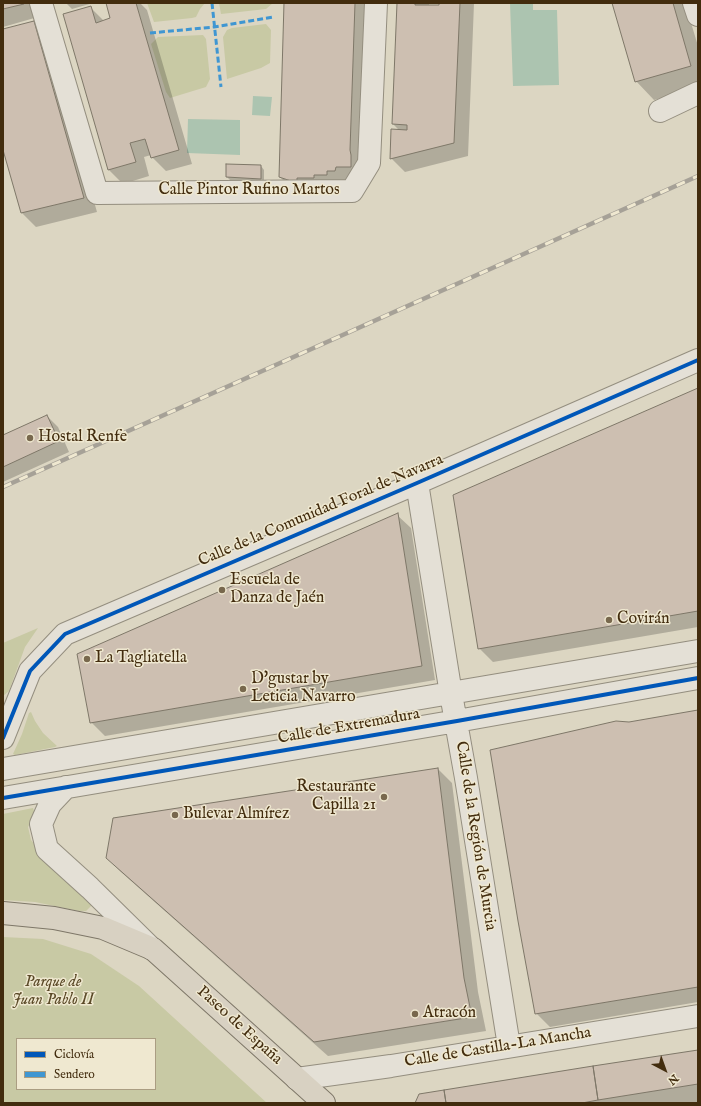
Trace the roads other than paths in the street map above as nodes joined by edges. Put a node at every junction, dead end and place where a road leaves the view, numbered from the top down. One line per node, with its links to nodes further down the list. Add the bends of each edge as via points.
1 (41, 3): 2 (street, Calle Pintor Rufino Martos, via 97,193 352,191 369,163)
2 (376, 3)
3 (694, 3): 4 (street)
4 (698, 16)
5 (698, 92): 6 (street)
6 (660, 111)
7 (698, 360): 8 (street, Calle de la Comunidad Foral de Navarra)
8 (417, 483): 11 (street, Calle de la Región de Murcia); 13 (street, Calle de la Comunidad Foral de Navarra, via 65,634 30,671)
9 (698, 651): 11 (street, Calle de Extremadura)
10 (698, 678): 12 (street, Calle de Extremadura)
11 (451, 694): 12 (street, Calle de la Región de Murcia); 14 (street, Calle de Extremadura)
12 (457, 721): 15 (street, Calle de Extremadura); 20 (street, Calle de la Región de Murcia)
13 (3, 738)
14 (3, 769)
15 (66, 787): 16 (street, Calle de Extremadura); 18 (street, Paseo de España, via 50,804 41,824 47,849)
16 (3, 798)
17 (3, 913): 18 (main road, Paseo de España, via 54,918 103,928)
18 (153, 949): 21 (main road, Paseo de España)
19 (698, 1016): 20 (street, Calle de Castilla-La Mancha)
20 (509, 1046): 21 (street, Calle de Castilla-La Mancha)
21 (297, 1079): 22 (main road, Paseo de España)
22 (324, 1103)

